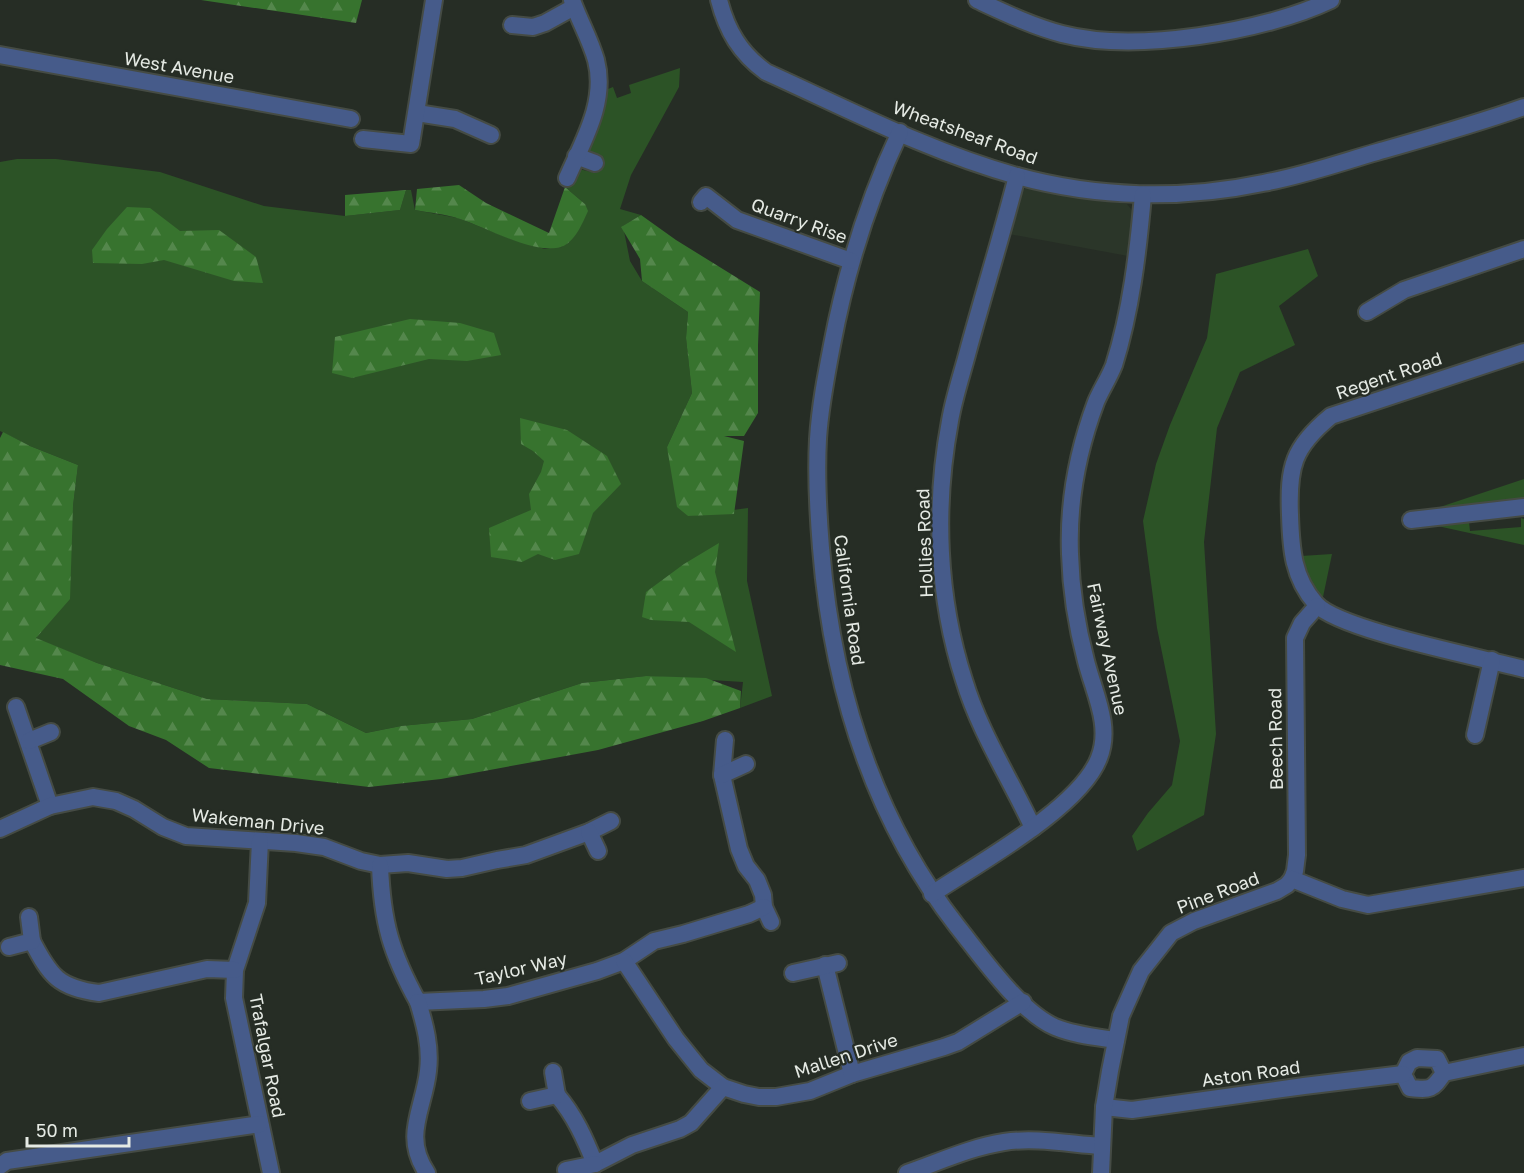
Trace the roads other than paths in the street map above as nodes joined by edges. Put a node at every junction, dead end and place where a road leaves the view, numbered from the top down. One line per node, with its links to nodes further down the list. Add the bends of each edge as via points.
1 (434, 0): 9 (street)
2 (719, 0): 11 (street, Wheatsheaf Road, via 728,29 751,60 766,72)
3 (977, 0): 4 (street, via 1030,24 1064,34 1138,41 1262,24)
4 (1331, 0)
5 (573, 3): 6 (street, via 545,23 533,27); 14 (street, via 596,60 599,84 597,105)
6 (512, 25)
7 (0, 55): 10 (street, West Avenue)
8 (1524, 107): 19 (street, Wheatsheaf Road, via 1263,183 1185,194)
9 (417, 113): 12 (street, via 455,119); 13 (street, via 411,144)
10 (351, 119)
11 (900, 132): 16 (street, Wheatsheaf Road); 21 (street, California Road, via 874,191)
12 (491, 135)
13 (363, 139)
14 (576, 156): 15 (street); 17 (street)
15 (595, 163)
16 (1017, 176): 19 (street, Wheatsheaf Road, via 1079,189); 38 (street, Hollies Road, via 950,419 940,530 945,600 964,682 980,725)
17 (567, 178)
18 (706, 194): 21 (street, Quarry Rise, via 737,220)
19 (1143, 195): 38 (street, Fairway Avenue, via 1124,322 1113,366 1086,432 1072,494 1073,590 1086,661 1103,721 1104,741 1092,775)
20 (1524, 249): 22 (street, via 1404,290)
21 (851, 261): 46 (street, California Road, via 825,383 818,439 824,591 837,665 859,743 885,807)
22 (1367, 312)
23 (1524, 352): 26 (street, Regent Road, via 1331,416 1314,430 1299,449 1291,470 1290,501 1293,562)
24 (1524, 507): 25 (street)
25 (1412, 520)
26 (1317, 606): 27 (street, via 1351,623); 45 (street, Beech Road, via 1294,638 1297,855)
27 (1492, 660): 28 (street); 31 (street)
28 (1524, 669)
29 (16, 707): 33 (street)
30 (51, 732): 33 (street)
31 (1475, 735)
32 (725, 740): 35 (street, Taylor Way)
33 (29, 741): 36 (street)
34 (746, 764): 35 (street)
35 (722, 775): 50 (street, Taylor Way, via 739,849 757,880 768,915 749,914 654,941)
36 (50, 806): 39 (street, Wakeman Drive); 41 (street, Wakeman Drive, via 93,797 117,801 186,836)
37 (611, 821): 40 (street, Wakeman Drive)
38 (1033, 828): 46 (street, Fairway Avenue)
39 (0, 829)
40 (589, 832): 42 (street); 43 (street, Wakeman Drive, via 526,855 462,868 408,863)
41 (260, 841): 43 (street, Wakeman Drive, via 324,847); 51 (street, Trafalgar Road, via 257,903)
42 (598, 852)
43 (380, 865): 53 (street, via 390,942)
44 (1524, 878): 45 (street, via 1368,905)
45 (1292, 879): 55 (street, Pine Road, via 1277,891 1171,933 1141,971 1121,1016)
46 (932, 894): 54 (street, California Road, via 997,977)
47 (29, 917): 48 (street)
48 (32, 942): 49 (street); 51 (street, via 55,977 66,985 99,993 207,969)
49 (9, 947)
50 (624, 961): 53 (street, Taylor Way, via 508,996); 61 (street, Mallen Drive, via 676,1039 701,1070)
51 (235, 970): 65 (street, Trafalgar Road, via 234,998)
52 (793, 973): 59 (street, via 831,964)
53 (418, 1002): 71 (street, via 429,1050 415,1142)
54 (1023, 1002): 55 (street, California Road, via 1053,1026); 59 (street, Mallen Drive, via 958,1042)
55 (1116, 1040): 64 (street, Pine Road)
56 (1524, 1056): 58 (street)
57 (553, 1072): 62 (street)
58 (1444, 1072): 60 (street, Aston Road, via 1437,1059 1417,1058 1409,1062); 60 (street, via 1428,1090 1410,1088)
59 (852, 1074): 61 (street, Mallen Drive, via 810,1091 776,1097 759,1097)
60 (1403, 1074): 64 (street, Aston Road, via 1132,1110)
61 (723, 1087): 68 (street, via 690,1123)
62 (557, 1095): 63 (street); 68 (street, via 581,1131)
63 (530, 1101)
64 (1104, 1107): 66 (street, Pine Road)
65 (260, 1124): 67 (street); 70 (street, Trafalgar Road)
66 (1101, 1146): 72 (street, via 1006,1142); 73 (street, Pine Road)
67 (2, 1160)
68 (595, 1164): 69 (street)
69 (566, 1170)
70 (271, 1173)
71 (427, 1173)
72 (907, 1173)
73 (1101, 1173)

